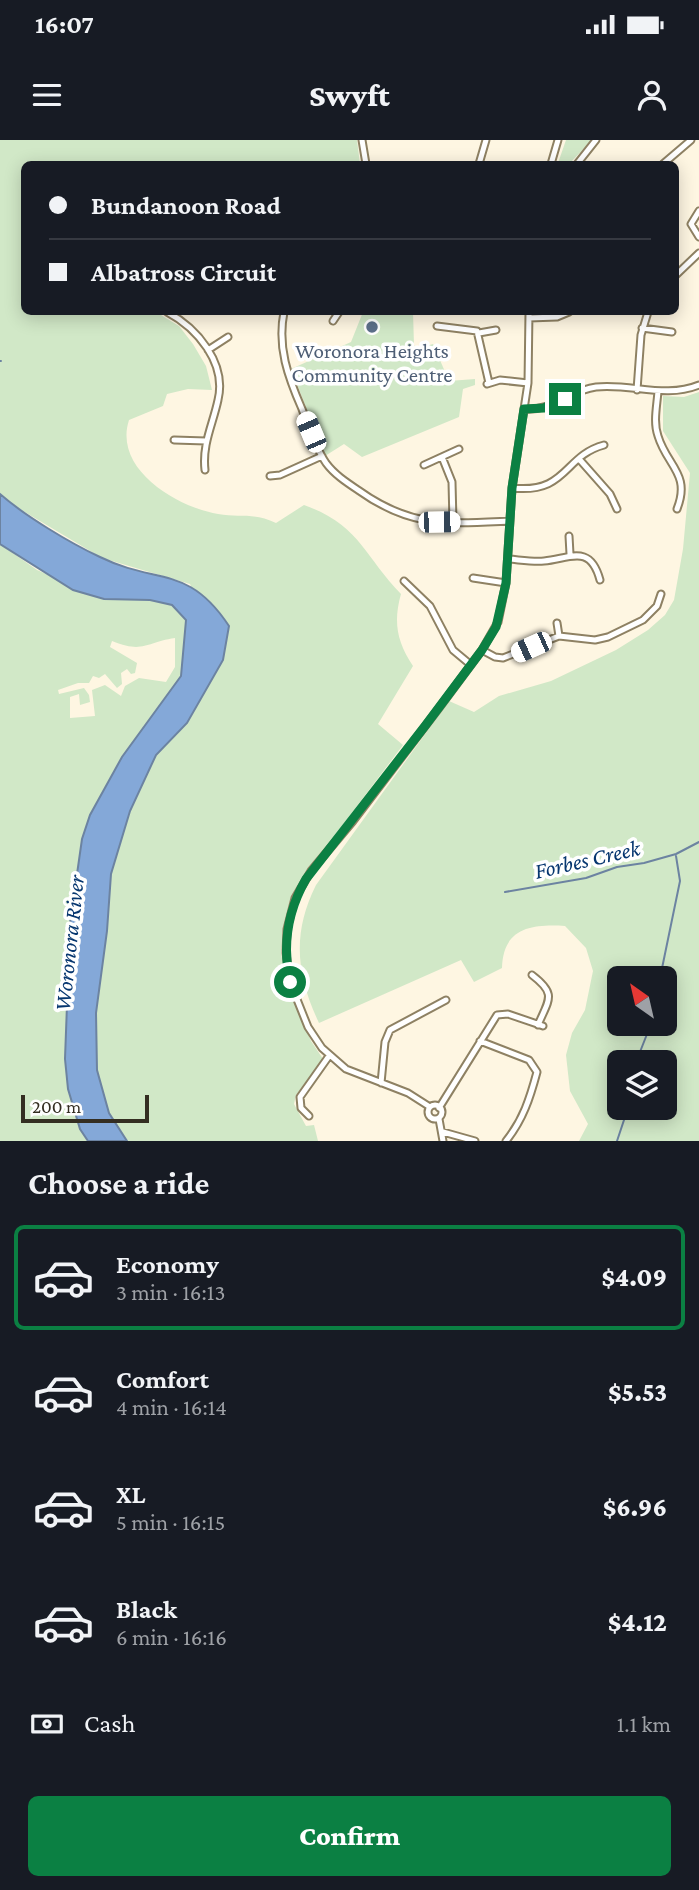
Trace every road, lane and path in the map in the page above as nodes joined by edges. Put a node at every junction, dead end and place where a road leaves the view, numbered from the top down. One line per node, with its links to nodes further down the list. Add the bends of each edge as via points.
1 (362, 140): 6 (street)
2 (486, 140): 7 (street)
3 (558, 140): 8 (street)
4 (596, 140): 9 (street)
5 (691, 140): 10 (street)
6 (366, 161)
7 (480, 161)
8 (552, 161)
9 (579, 161)
10 (666, 161)
11 (699, 211): 12 (street, via 691,224)
12 (699, 237)
13 (699, 253): 14 (street)
14 (679, 272)
15 (173, 315): 22 (street)
16 (183, 315): 22 (street)
17 (284, 315): 40 (street, via 285,368)
18 (337, 315): 23 (street)
19 (529, 315): 20 (street); 31 (street)
20 (562, 315)
21 (647, 315): 25 (street)
22 (180, 319): 30 (street)
23 (333, 321)
24 (437, 326): 28 (street, via 473,328)
25 (642, 328): 27 (street); 33 (street)
26 (496, 330): 28 (street)
27 (672, 332)
28 (479, 333): 31 (street, via 488,384 500,380)
29 (228, 337): 30 (street)
30 (208, 351): 37 (street, via 220,389)
31 (528, 383): 35 (street)
32 (699, 385): 34 (street)
33 (637, 390): 34 (street); 35 (street, via 592,388 544,408)
34 (658, 391): 48 (street, via 657,436 681,480)
35 (524, 409): 46 (street)
36 (174, 440): 37 (street)
37 (206, 441): 44 (street)
38 (604, 445): 42 (street)
39 (459, 449): 41 (street)
40 (322, 456): 45 (street); 50 (street, via 338,476 387,509 422,521)
41 (442, 457): 43 (street); 50 (street, via 452,482)
42 (580, 460): 46 (street, via 546,486); 47 (street)
43 (424, 465)
44 (205, 470)
45 (270, 476)
46 (512, 488): 49 (street)
47 (617, 509)
48 (677, 509)
49 (510, 521): 50 (street); 53 (street)
50 (453, 522)
51 (569, 536): 52 (street)
52 (570, 554): 53 (street, via 540,561); 55 (street, via 590,561)
53 (509, 559): 57 (street)
54 (473, 578): 57 (street)
55 (600, 580)
56 (404, 581): 62 (street, via 427,601 453,650)
57 (506, 583): 61 (street, via 498,622)
58 (661, 594): 60 (street, via 657,606 643,620 608,637)
59 (557, 623): 60 (street)
60 (559, 636): 61 (street, via 503,658)
61 (482, 650): 62 (street)
62 (471, 665): 66 (street, via 311,871 295,898 286,936 288,974 308,1027)
63 (532, 975): 65 (street, via 548,987 550,997 541,1026 500,1013)
64 (446, 1000): 67 (street, via 390,1030)
65 (480, 1041): 69 (street); 75 (street, via 526,1058 537,1072 519,1125)
66 (329, 1056): 67 (street, via 352,1073); 70 (street, via 300,1097 301,1108)
67 (381, 1083): 68 (street)
68 (430, 1107): 69 (street); 71 (street, via 432,1117)
69 (439, 1108): 71 (street)
70 (309, 1116)
71 (439, 1119): 72 (street)
72 (443, 1132): 73 (street); 74 (street)
73 (443, 1141)
74 (475, 1141)
75 (506, 1141)

